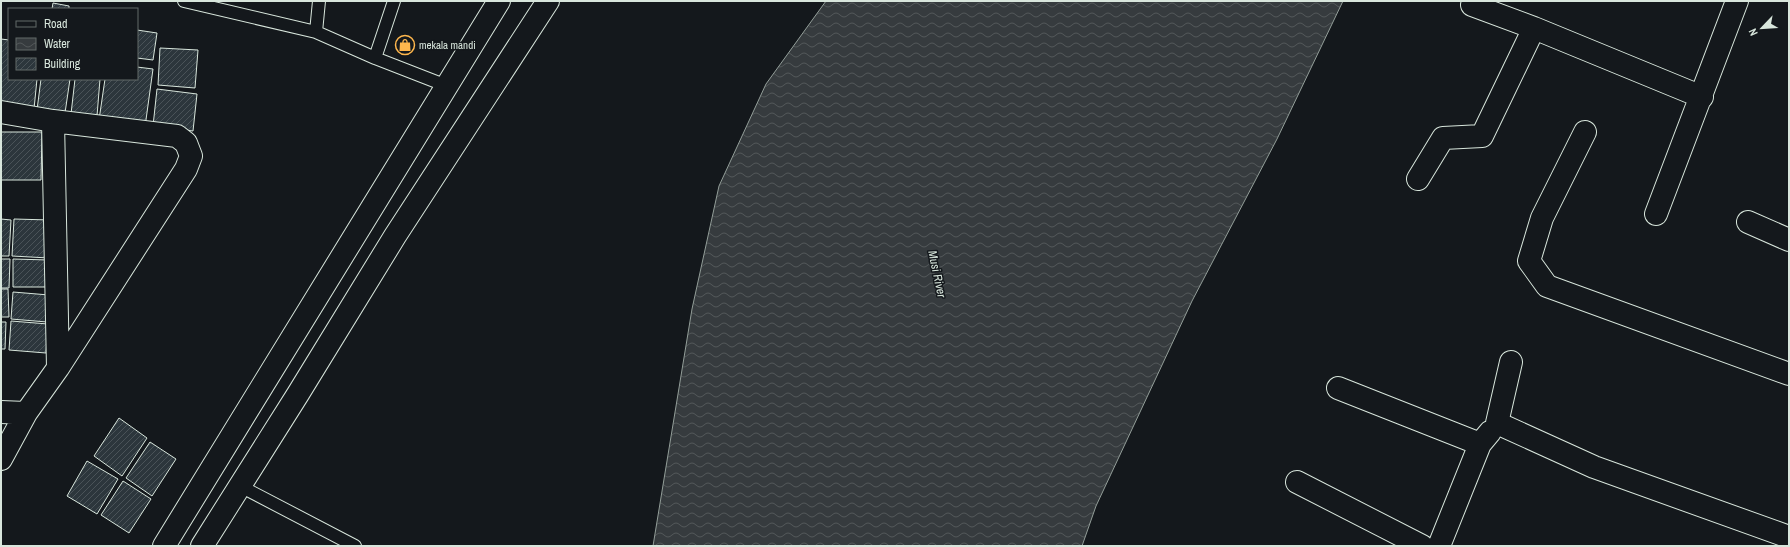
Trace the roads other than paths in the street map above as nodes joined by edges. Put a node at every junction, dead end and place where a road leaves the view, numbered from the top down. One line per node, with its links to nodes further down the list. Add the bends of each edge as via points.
1 (184, 1): 9 (lane)
2 (319, 1): 9 (lane)
3 (394, 1): 10 (lane)
4 (498, 1): 11 (street)
5 (548, 1): 30 (street, via 395,236)
6 (1737, 1): 12 (street)
7 (1472, 5): 8 (street)
8 (1534, 28): 12 (street); 16 (street, via 1482,136 1443,138)
9 (316, 32): 10 (lane)
10 (375, 58): 11 (lane)
11 (447, 86): 32 (street)
12 (1702, 96): 17 (street)
13 (1, 112): 14 (street)
14 (53, 121): 21 (street); 21 (street, via 177,136 186,143 191,156 186,169)
15 (1584, 132): 22 (street, via 1542,218 1528,261 1547,286)
16 (1418, 179)
17 (1656, 214)
18 (1748, 222): 19 (street)
19 (1789, 240)
20 (1511, 362): 26 (street)
21 (58, 368): 25 (street)
22 (1789, 374)
23 (1338, 388): 27 (street)
24 (1, 412): 25 (street)
25 (26, 413): 28 (street)
26 (1497, 423): 27 (street); 31 (street, via 1594,467)
27 (1480, 444): 36 (street)
28 (1, 459)
29 (1296, 482): 35 (street)
30 (240, 486): 33 (street); 34 (lane)
31 (1789, 537)
32 (164, 546)
33 (202, 546)
34 (355, 546)
35 (1422, 546)
36 (1439, 546)

